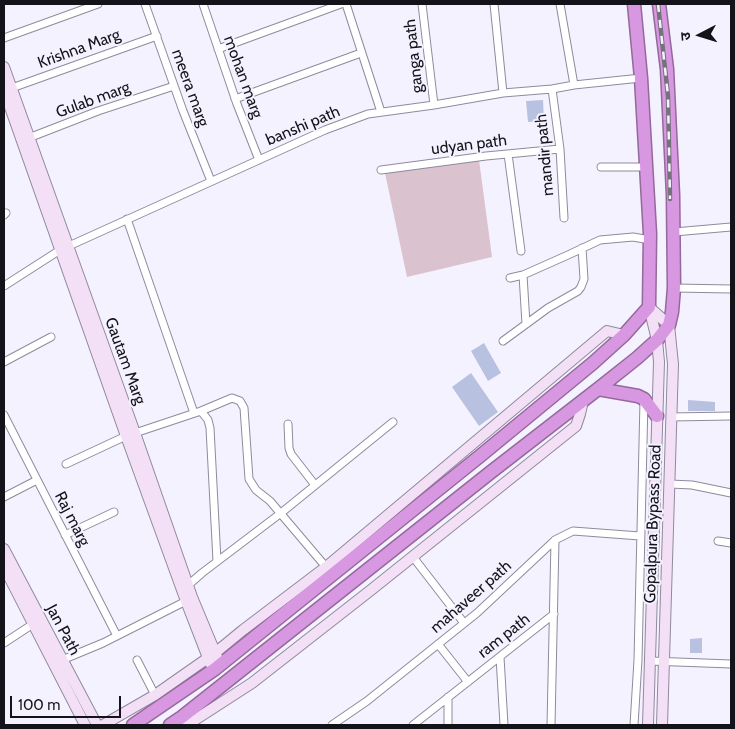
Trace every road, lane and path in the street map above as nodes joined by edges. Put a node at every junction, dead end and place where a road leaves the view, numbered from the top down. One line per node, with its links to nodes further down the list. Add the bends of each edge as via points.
1 (98, 4): 12 (street)
2 (145, 4): 11 (street, meera marg)
3 (203, 4): 13 (street, mohan marg)
4 (341, 4): 13 (street)
5 (346, 4): 14 (street)
6 (422, 4): 23 (street, ganga path)
7 (494, 4): 21 (street)
8 (560, 4): 17 (street)
9 (634, 4): 16 (highway)
10 (659, 4): 36 (highway, via 667,69)
11 (156, 36): 18 (street, meera marg); 20 (street, Krishna Marg)
12 (4, 38)
13 (218, 49): 22 (street, mohan marg)
14 (361, 53): 22 (street); 24 (street)
15 (4, 67): 20 (street, Gautam Marg)
16 (641, 78): 17 (street, banshi path); 30 (highway)
17 (574, 85): 19 (street, banshi path)
18 (174, 86): 25 (street, Gulab marg); 32 (street, meera marg)
19 (552, 89): 21 (street, banshi path); 26 (street, mandir path)
20 (6, 90): 25 (street, Gautam Marg)
21 (503, 93): 23 (street, banshi path)
22 (235, 99): 28 (street, mohan marg)
23 (434, 105): 24 (street, banshi path)
24 (381, 112): 28 (street, banshi path, via 325,130)
25 (25, 139): 38 (street, Gautam Marg)
26 (560, 149): 27 (street, udyan path); 33 (street, mandir path)
27 (508, 154): 31 (street, udyan path); 40 (street)
28 (259, 160): 32 (street, banshi path)
29 (601, 167): 30 (street)
30 (646, 167): 37 (highway)
31 (381, 170)
32 (211, 181): 34 (street, banshi path)
33 (564, 218)
34 (127, 220): 38 (street, banshi path); 57 (street)
35 (731, 227): 36 (street)
36 (674, 232): 44 (highway)
37 (650, 240): 39 (street, via 633,237 608,239); 46 (highway)
38 (64, 248): 43 (street, banshi path); 64 (street, Gautam Marg)
39 (582, 248): 41 (street); 47 (street, via 584,279 581,287)
40 (521, 251)
41 (523, 274): 42 (street); 47 (street)
42 (510, 278)
43 (4, 286)
44 (674, 288): 45 (street); 48 (highway)
45 (731, 289)
46 (649, 307): 48 (street); 49 (highway); 51 (street, Gopalpura Bypass Road)
47 (526, 324): 52 (street)
48 (669, 325): 51 (highway); 61 (street, Gopalpura Bypass Road, via 673,364)
49 (624, 336): 81 (street, via 607,330); 97 (highway)
50 (51, 337): 53 (street)
51 (656, 340): 54 (highway); 59 (street, Gopalpura Bypass Road, via 659,362)
52 (503, 341)
53 (4, 362)
54 (598, 390): 55 (highway); 56 (highway)
55 (644, 399): 59 (highway); 74 (street)
56 (583, 401): 79 (street, via 576,426); 101 (highway)
57 (197, 412): 64 (street); 72 (street, via 232,398 240,401 244,408 248,479); 80 (street, via 208,420 210,428)
58 (4, 415): 66 (street, Raj marg)
59 (657, 416): 94 (street, Gopalpura Bypass Road)
60 (731, 416): 61 (street)
61 (671, 417): 67 (street, Gopalpura Bypass Road)
62 (393, 422): 68 (street)
63 (288, 424): 68 (street, via 291,454)
64 (130, 434): 65 (street); 83 (street, Gautam Marg)
65 (66, 464)
66 (36, 480): 70 (street); 73 (street, Raj marg)
67 (670, 484): 69 (street); 95 (street, Gopalpura Bypass Road)
68 (315, 486): 72 (street)
69 (731, 493)
70 (4, 497)
71 (114, 512): 73 (street)
72 (281, 513): 80 (street); 81 (street)
73 (64, 535): 87 (street, Raj marg)
74 (640, 536): 75 (street, mahaveer path, via 573,532); 112 (street)
75 (555, 540): 84 (street, ram path); 85 (street, mahaveer path)
76 (718, 541): 77 (street)
77 (731, 543)
78 (4, 549): 92 (street, Jan Path)
79 (413, 557): 85 (street); 101 (street, via 252,683)
80 (217, 561): 83 (street)
81 (326, 567): 90 (street)
82 (5, 574): 86 (street, Jan Path)
83 (187, 594): 87 (street); 90 (street, Gautam Marg)
84 (554, 614): 91 (street, ram path); 111 (street)
85 (464, 623): 89 (street, mahaveer path)
86 (33, 624): 88 (street); 102 (street, Jan Path)
87 (117, 636): 92 (street)
88 (4, 642)
89 (438, 644): 98 (street); 107 (street, mahaveer path)
90 (211, 655): 97 (street, Gautam Marg); 99 (street)
91 (500, 657): 98 (street, ram path); 110 (street)
92 (62, 660): 103 (street, Jan Path)
93 (137, 660): 99 (street)
94 (650, 661): 95 (street); 113 (street, Gopalpura Bypass Road)
95 (664, 662): 96 (street); 114 (street, Gopalpura Bypass Road)
96 (731, 664)
97 (216, 668): 105 (highway)
98 (468, 682): 100 (street, ram path)
99 (154, 695): 104 (street)
100 (448, 698): 108 (street, ram path); 109 (street)
101 (185, 722): 106 (highway)
102 (85, 725)
103 (97, 725)
104 (103, 725)
105 (133, 725)
106 (170, 725)
107 (332, 725)
108 (413, 725)
109 (448, 725)
110 (504, 725)
111 (551, 725)
112 (634, 725)
113 (648, 725)
114 (662, 725)

